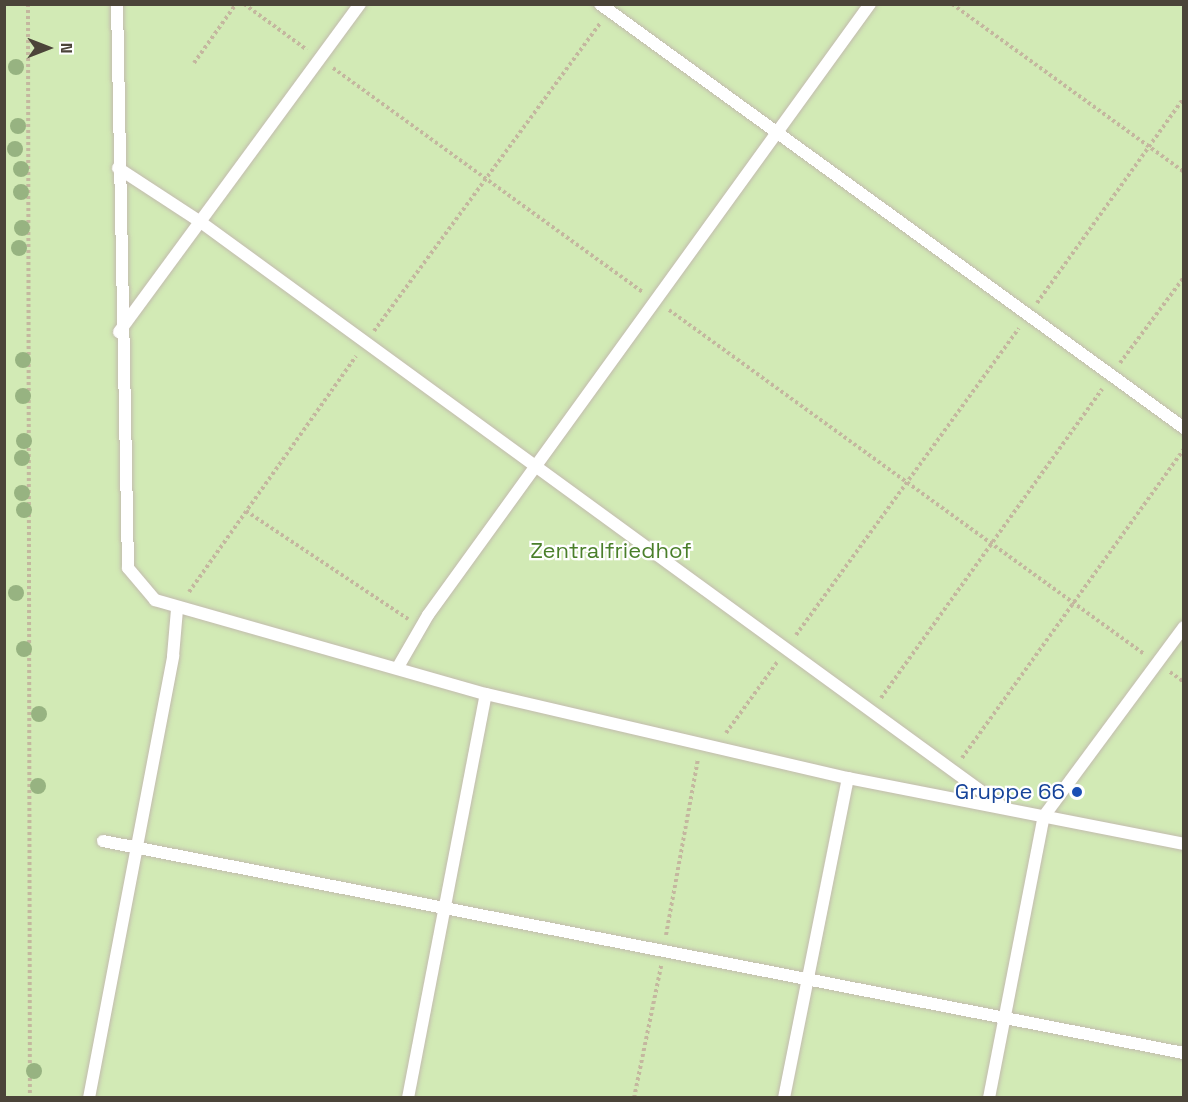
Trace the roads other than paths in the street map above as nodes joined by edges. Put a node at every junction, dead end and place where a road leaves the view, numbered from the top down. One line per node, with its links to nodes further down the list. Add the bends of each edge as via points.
1 (117, 4): 6 (lane)
2 (360, 4): 7 (lane)
3 (870, 4): 5 (lane)
4 (604, 8): 5 (lane)
5 (777, 133): 9 (lane); 10 (lane)
6 (118, 168): 7 (lane); 8 (lane)
7 (202, 223): 8 (lane); 10 (lane)
8 (119, 332): 11 (lane, via 128,568 155,600)
9 (1184, 428)
10 (536, 467): 13 (lane, via 421,627); 16 (lane)
11 (177, 609): 13 (lane); 20 (lane)
12 (1184, 627): 17 (lane)
13 (398, 667): 14 (lane)
14 (486, 694): 15 (lane); 21 (lane)
15 (848, 778): 16 (lane); 22 (lane)
16 (1004, 808): 17 (lane)
17 (1044, 816): 19 (lane); 23 (lane)
18 (103, 841): 20 (lane)
19 (1184, 844)
20 (138, 849): 21 (lane); 25 (lane)
21 (444, 908): 22 (lane); 26 (lane)
22 (808, 978): 23 (lane); 27 (lane)
23 (1005, 1018): 24 (lane); 28 (lane)
24 (1184, 1053)
25 (89, 1098)
26 (408, 1098)
27 (784, 1098)
28 (989, 1098)

